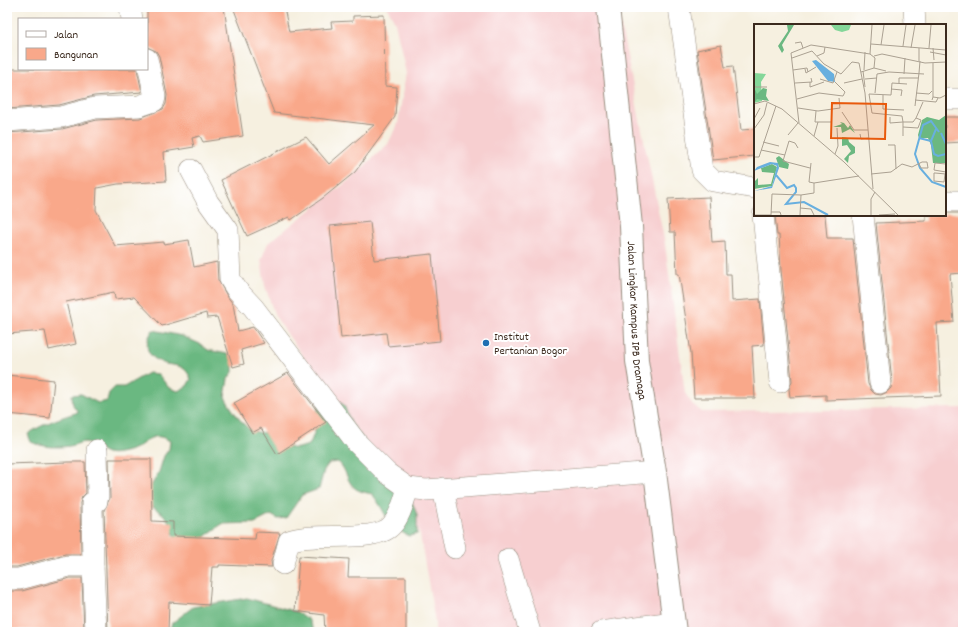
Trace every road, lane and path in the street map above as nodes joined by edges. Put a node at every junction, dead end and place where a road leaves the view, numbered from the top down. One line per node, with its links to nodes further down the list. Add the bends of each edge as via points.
1 (130, 7): 5 (street)
2 (608, 7): 20 (street, Jalan Lingkar Kampus IPB Dramaga, via 630,226 637,361)
3 (679, 7): 12 (street, via 702,170 713,181)
4 (914, 7): 6 (street)
5 (132, 18)
6 (915, 24)
7 (148, 64): 10 (street, via 155,97 150,103 95,108 61,117)
8 (946, 98): 9 (street)
9 (963, 99)
10 (7, 122)
11 (191, 170): 21 (street, via 208,202 228,230 230,279 237,290 253,307 357,443 387,473)
12 (754, 188)
13 (946, 200): 14 (street)
14 (963, 201)
15 (762, 216): 17 (street)
16 (863, 216): 18 (street)
17 (780, 382)
18 (880, 383)
19 (97, 450): 26 (street, via 98,496 97,501 92,503)
20 (655, 472): 22 (street); 28 (street, Jalan Lingkar Kampus IPB Dramaga)
21 (408, 488): 22 (street); 25 (street, via 392,526 378,532 349,537 294,539 289,541)
22 (443, 488): 23 (street)
23 (455, 548)
24 (508, 558): 30 (street)
25 (283, 564)
26 (92, 566): 27 (street, via 68,566 19,579); 29 (street)
27 (7, 579)
28 (674, 627): 31 (street)
29 (96, 632)
30 (530, 632)
31 (601, 632)

